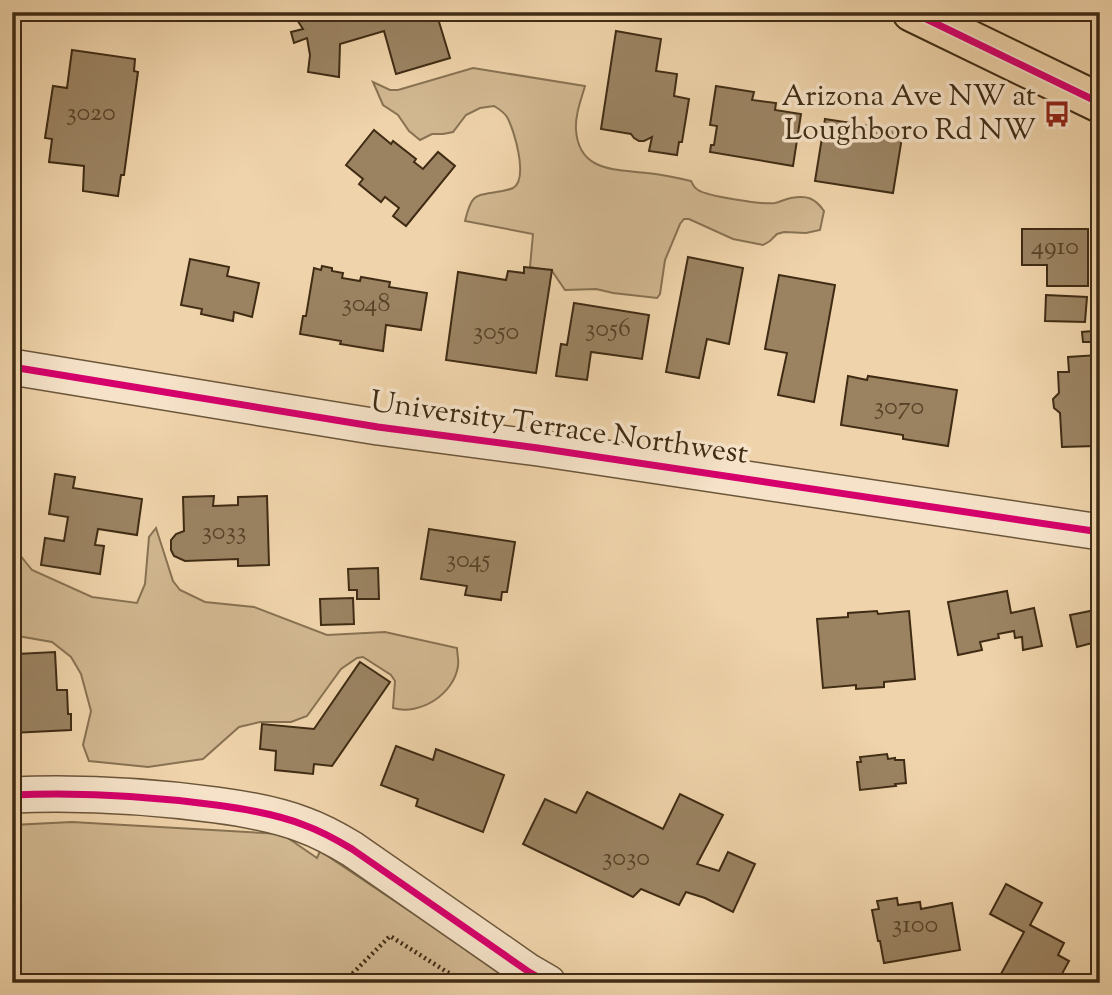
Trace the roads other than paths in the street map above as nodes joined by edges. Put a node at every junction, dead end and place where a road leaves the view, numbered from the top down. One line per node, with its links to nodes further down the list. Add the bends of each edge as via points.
1 (912, 12): 2 (main road)
2 (1100, 103)
3 (12, 367): 4 (street, University Terrace Northwest, via 377,427)
4 (1100, 532)
5 (12, 795): 6 (street, via 163,799 255,811 306,825 352,849)
6 (548, 983)

